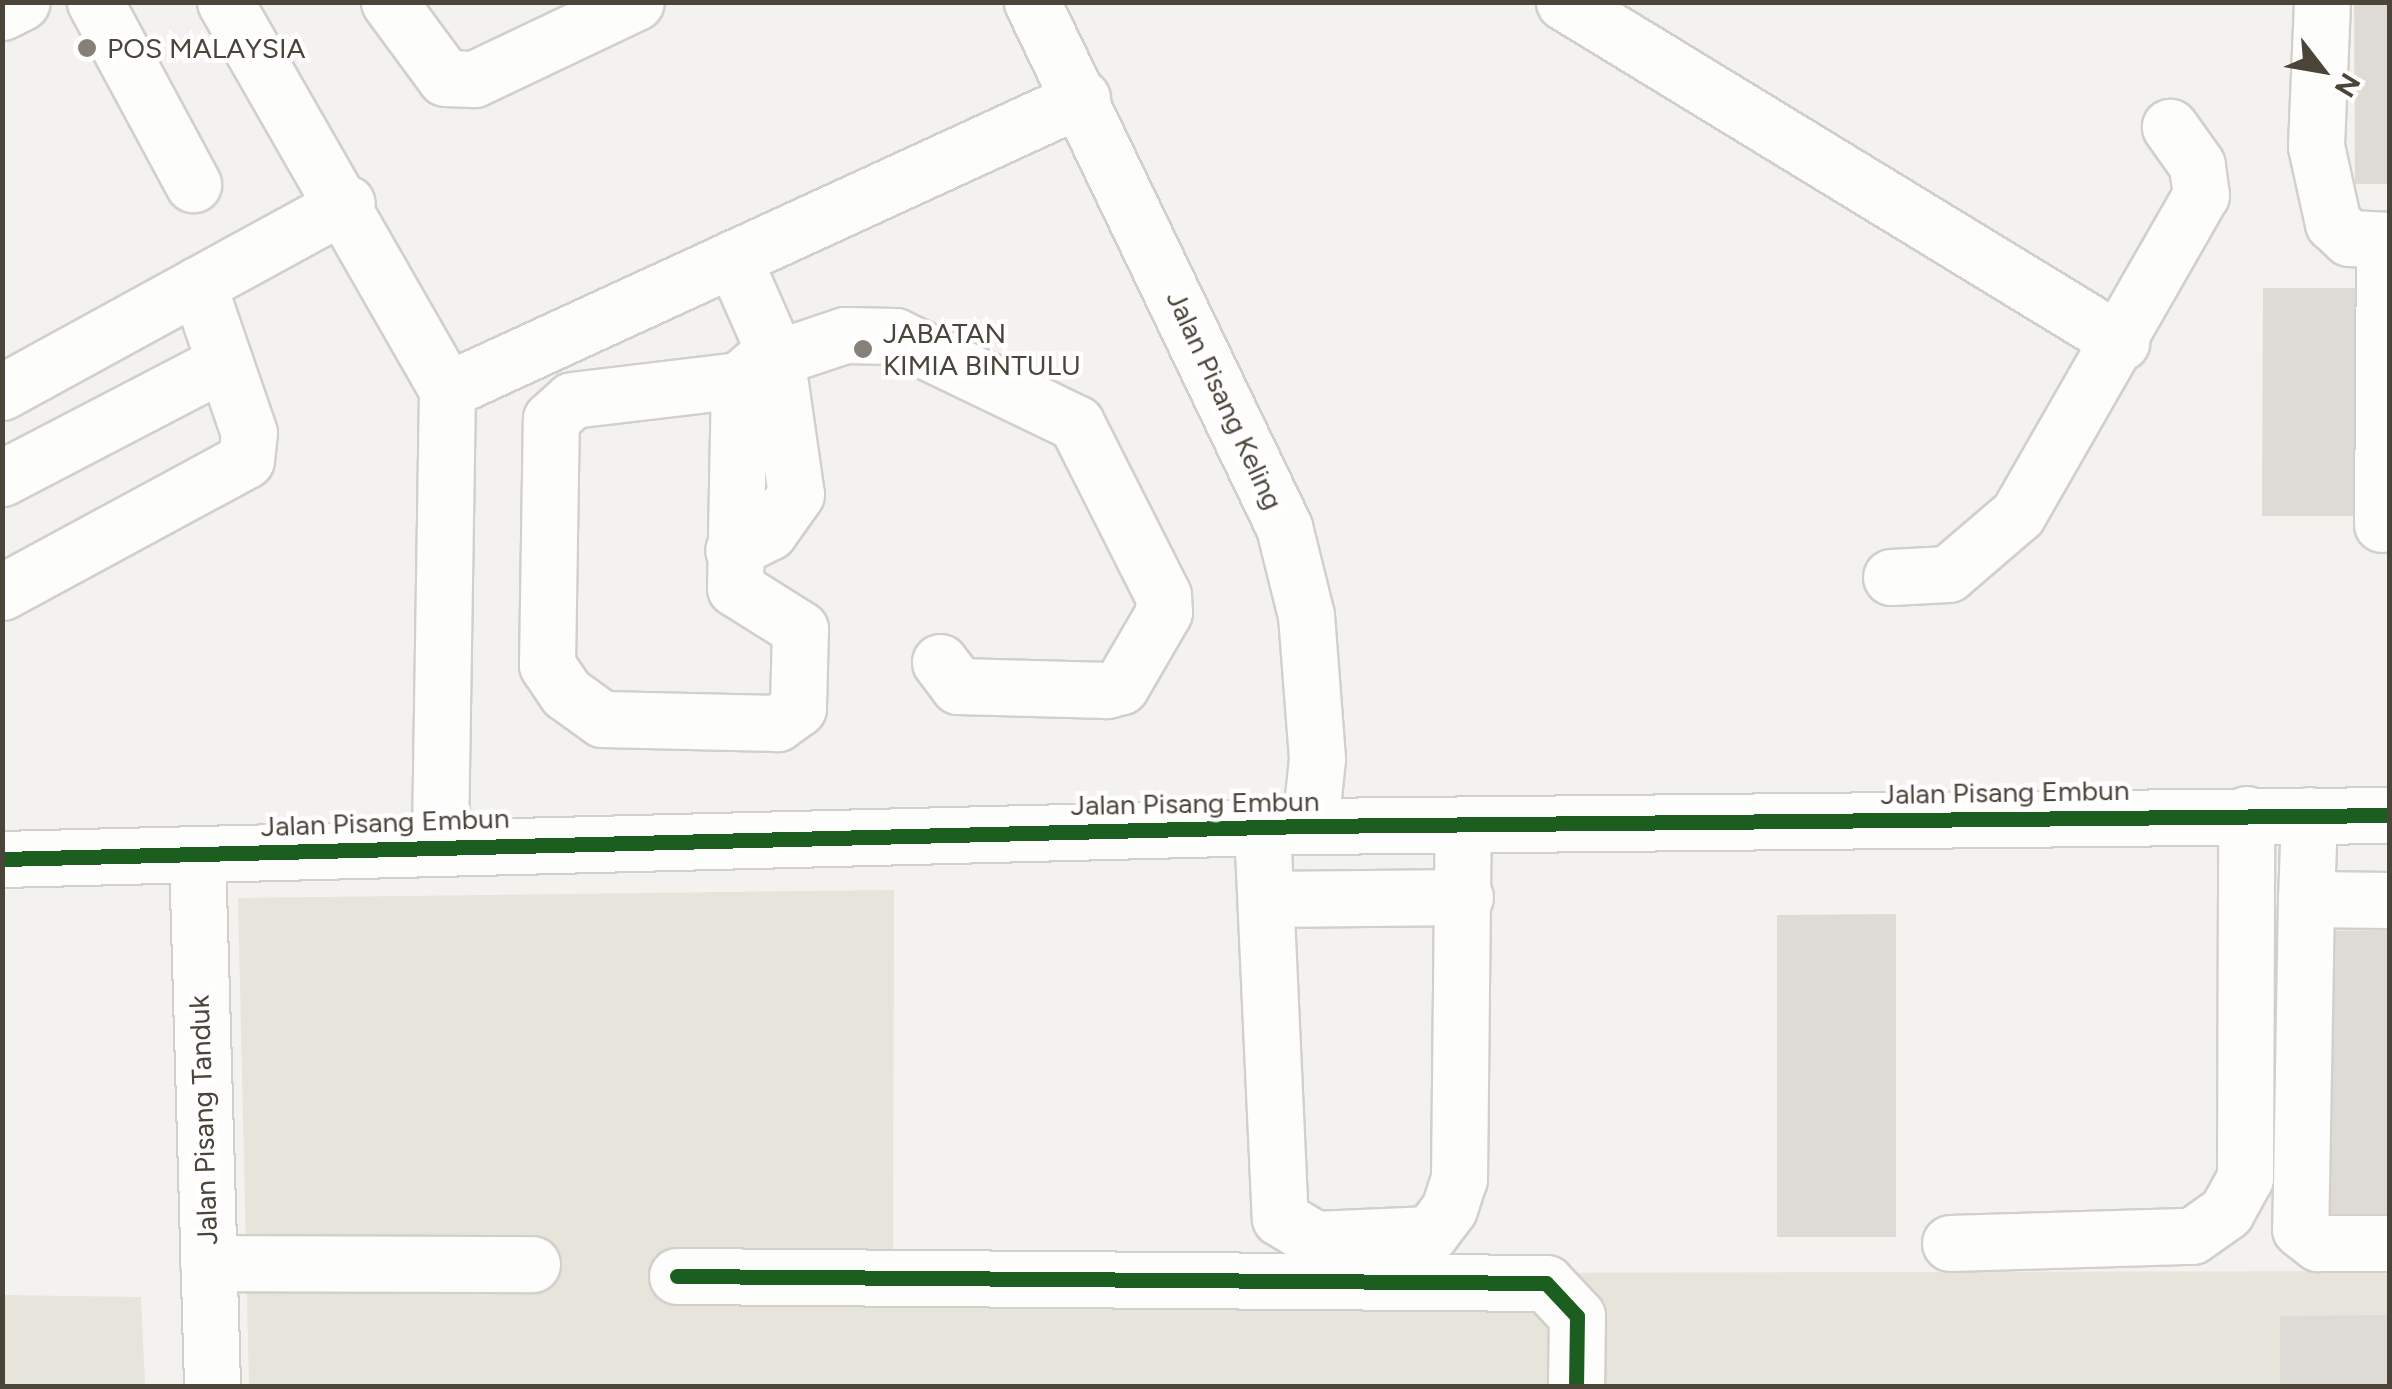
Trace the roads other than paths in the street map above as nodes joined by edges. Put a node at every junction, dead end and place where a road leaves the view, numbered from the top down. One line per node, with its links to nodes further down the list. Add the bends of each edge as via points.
1 (22, 2): 9 (street)
2 (95, 2): 12 (street)
3 (225, 2): 13 (street)
4 (389, 2): 5 (street, via 445,78 474,79)
5 (636, 2)
6 (1032, 2): 10 (street, Jalan Pisang Keling)
7 (2322, 2): 14 (street, via 2316,146 2334,223 2349,238)
8 (1587, 8): 17 (street)
9 (2, 12)
10 (1082, 98): 15 (street); 31 (street, Jalan Pisang Keling, via 1284,527 1306,615 1317,759)
11 (2170, 127): 17 (street, via 2197,165 2200,195)
12 (192, 184)
13 (347, 203): 16 (street); 20 (street)
14 (2387, 240): 23 (street)
15 (732, 258): 19 (street); 20 (street)
16 (198, 285): 18 (street); 21 (street)
17 (2121, 342): 24 (street, via 2018,514 1984,552 1948,574)
18 (224, 362): 22 (street); 25 (street, via 250,433 238,470)
19 (758, 368): 19 (street, via 733,550 742,598 793,622 804,638 793,715 777,723 602,719 576,704 547,665 551,418 572,400); 26 (street, via 845,334 895,336 1076,423 1091,444 1163,595 1164,612 1121,686 958,686)
20 (448, 390): 32 (street)
21 (2, 392)
22 (2, 478)
23 (2382, 524)
24 (1891, 577)
25 (2, 592)
26 (940, 662)
27 (2246, 814): 28 (street, Jalan Pisang Embun); 30 (street, Jalan Pisang Embun); 39 (street, via 2245,1178 2226,1212 2192,1236)
28 (2308, 814): 29 (street, Jalan Pisang Embun); 37 (street)
29 (2390, 816)
30 (1464, 824): 31 (street, Jalan Pisang Embun); 35 (street)
31 (1286, 826): 32 (street, Jalan Pisang Embun); 36 (street, Jalan Pisang Keling)
32 (440, 844): 33 (street, Jalan Pisang Embun)
33 (196, 854): 34 (street, Jalan Pisang Embun); 41 (street, Jalan Pisang Tanduk)
34 (2, 859)
35 (1464, 897): 36 (street); 36 (street, Jalan Pisang Keling, via 1459,1179 1449,1209 1430,1234 1315,1239 1280,1218)
36 (1268, 899)
37 (2306, 899): 38 (street); 40 (street, via 2300,1229 2318,1243)
38 (2390, 900)
39 (1950, 1243)
40 (2390, 1243)
41 (208, 1263): 42 (street); 44 (street, Jalan Pisang Tanduk)
42 (532, 1264)
43 (677, 1276): 45 (street, via 1546,1283 1577,1316)
44 (212, 1386)
45 (1576, 1386)

